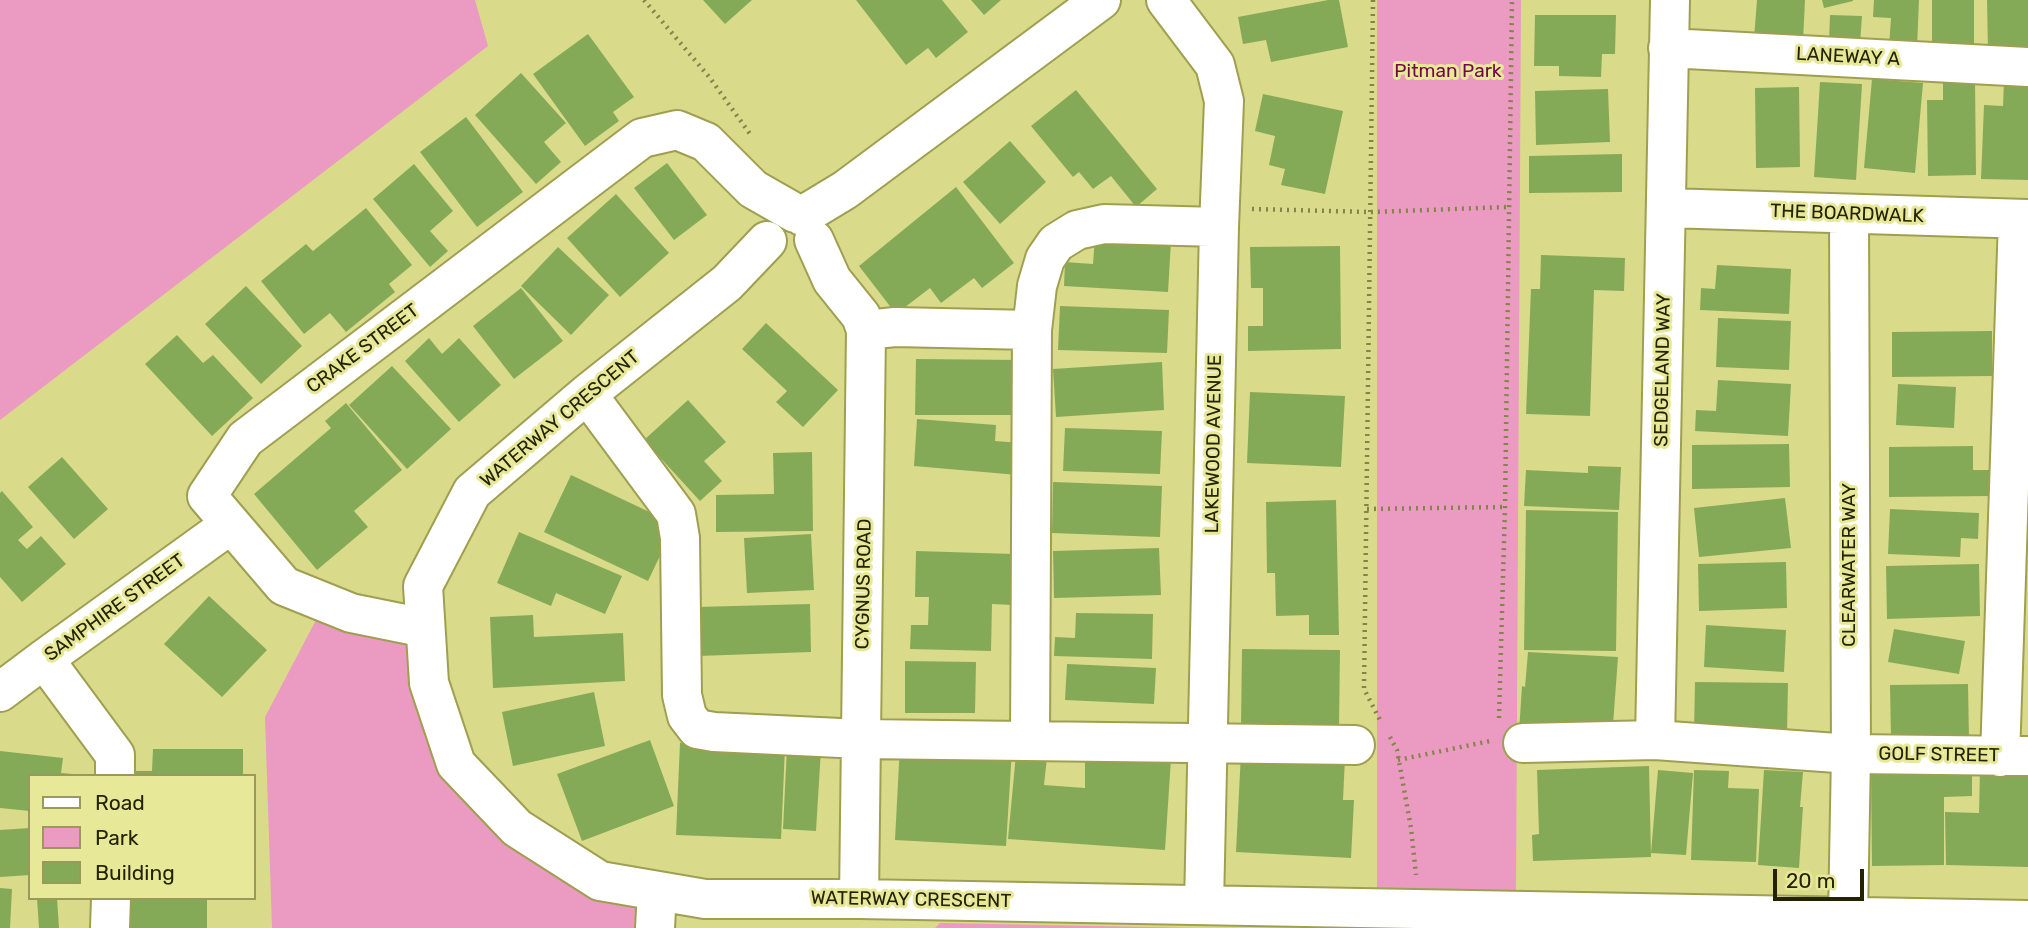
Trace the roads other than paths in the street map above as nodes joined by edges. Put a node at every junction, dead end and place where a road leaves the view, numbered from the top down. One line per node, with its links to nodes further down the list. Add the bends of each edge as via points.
1 (1101, 0): 10 (street, WATERWAY CRESCENT, via 845,190)
2 (1166, 0): 8 (street, LAKEWOOD AVENUE, via 1215,65 1224,101)
3 (1670, 0): 4 (street, SEDGELAND WAY)
4 (1668, 48): 5 (street, LANEWAY A); 6 (street, SEDGELAND WAY)
5 (2028, 67)
6 (1667, 208): 7 (street, THE BOARDWALK); 21 (street, SEDGELAND WAY)
7 (1849, 214): 9 (street, THE BOARDWALK); 24 (street, CLEARWATER WAY)
8 (1219, 217): 12 (street, via 1104,223 1077,230 1056,243 1045,259); 22 (street, LAKEWOOD AVENUE)
9 (2023, 219): 25 (street)
10 (791, 236): 11 (street, via 861,316); 13 (street, WATERWAY CRESCENT); 14 (street, CRAKE STREET, via 747,182 706,142 677,130 642,138 245,439 207,496)
11 (866, 330): 12 (street); 19 (street, CYGNUS ROAD)
12 (1032, 330): 20 (street)
13 (587, 394): 15 (street, WATERWAY CRESCENT, via 472,492 422,586); 19 (street, via 676,514 682,695 692,723 697,729 714,732)
14 (231, 524): 15 (street, CRAKE STREET, via 284,586 351,613); 16 (street, SAMPHIRE STREET)
15 (425, 628): 30 (street, WATERWAY CRESCENT, via 429,683 456,764 517,828)
16 (44, 659): 17 (street, SAMPHIRE STREET); 26 (street, via 115,755)
17 (0, 692)
18 (1507, 736): 21 (street, GOLF STREET)
19 (861, 739): 20 (street); 27 (street, CYGNUS ROAD)
20 (1030, 740): 22 (street)
21 (1655, 740): 24 (street, GOLF STREET)
22 (1208, 743): 23 (street); 29 (street, LAKEWOOD AVENUE)
23 (1355, 745)
24 (1851, 754): 25 (street, GOLF STREET); 31 (street, CLEARWATER WAY)
25 (2014, 756)
26 (115, 774)
27 (859, 899): 29 (street, WATERWAY CRESCENT); 30 (street, WATERWAY CRESCENT, via 705,899)
28 (111, 900): 33 (street)
29 (1204, 905): 31 (street, WATERWAY CRESCENT)
30 (656, 910)
31 (1848, 917): 32 (street, WATERWAY CRESCENT)
32 (2016, 922)
33 (110, 928)

